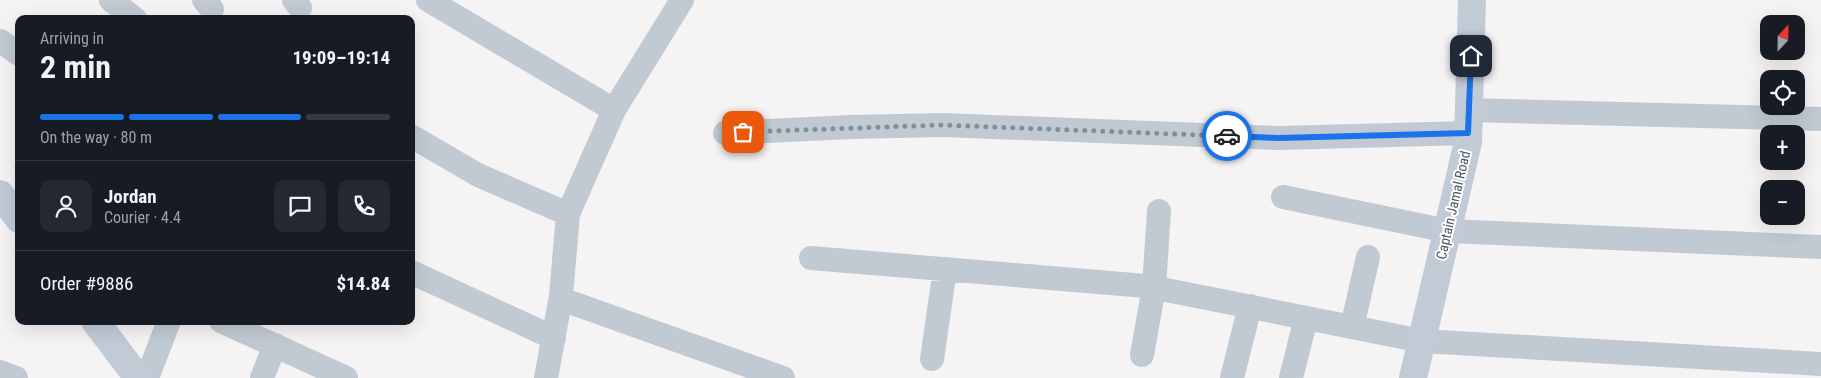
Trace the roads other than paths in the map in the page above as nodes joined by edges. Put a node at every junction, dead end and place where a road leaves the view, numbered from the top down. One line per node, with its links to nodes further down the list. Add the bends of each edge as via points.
1 (111, 0): 5 (street)
2 (428, 0): 8 (street)
3 (682, 0): 8 (street)
4 (1470, 0): 10 (street, Captain Jamal Road)
5 (130, 15)
6 (0, 41): 7 (street)
7 (15, 51)
8 (614, 110): 17 (street)
9 (1821, 119): 10 (street)
10 (1469, 121): 11 (street, via 1279,138 942,125); 18 (street, Captain Jamal Road, via 1468,142)
11 (725, 133)
12 (415, 138): 17 (street, via 478,175)
13 (0, 194): 16 (street)
14 (1283, 197): 18 (street)
15 (1159, 211): 24 (street)
16 (15, 214)
17 (568, 214): 25 (street)
18 (1448, 231): 19 (street); 33 (street, Captain Jamal Road)
19 (1821, 247)
20 (1368, 256): 31 (street)
21 (811, 258): 22 (street)
22 (945, 269): 24 (street); 36 (street)
23 (415, 274): 32 (street)
24 (1154, 287): 26 (street); 35 (street)
25 (561, 299): 32 (street); 45 (street)
26 (1250, 306): 27 (street); 46 (street)
27 (1306, 318): 31 (street); 47 (street)
28 (98, 325): 41 (street)
29 (167, 325): 42 (street)
30 (229, 325): 34 (street)
31 (1352, 327): 33 (street)
32 (554, 338): 44 (street)
33 (1422, 341): 37 (street); 48 (street, Captain Jamal Road)
34 (275, 345): 39 (street); 43 (street)
35 (1142, 355)
36 (932, 360)
37 (1821, 364)
38 (0, 372): 40 (street)
39 (332, 375)
40 (16, 378)
41 (138, 378)
42 (147, 378)
43 (262, 378)
44 (546, 378)
45 (783, 378)
46 (1232, 378)
47 (1290, 378)
48 (1413, 378)

